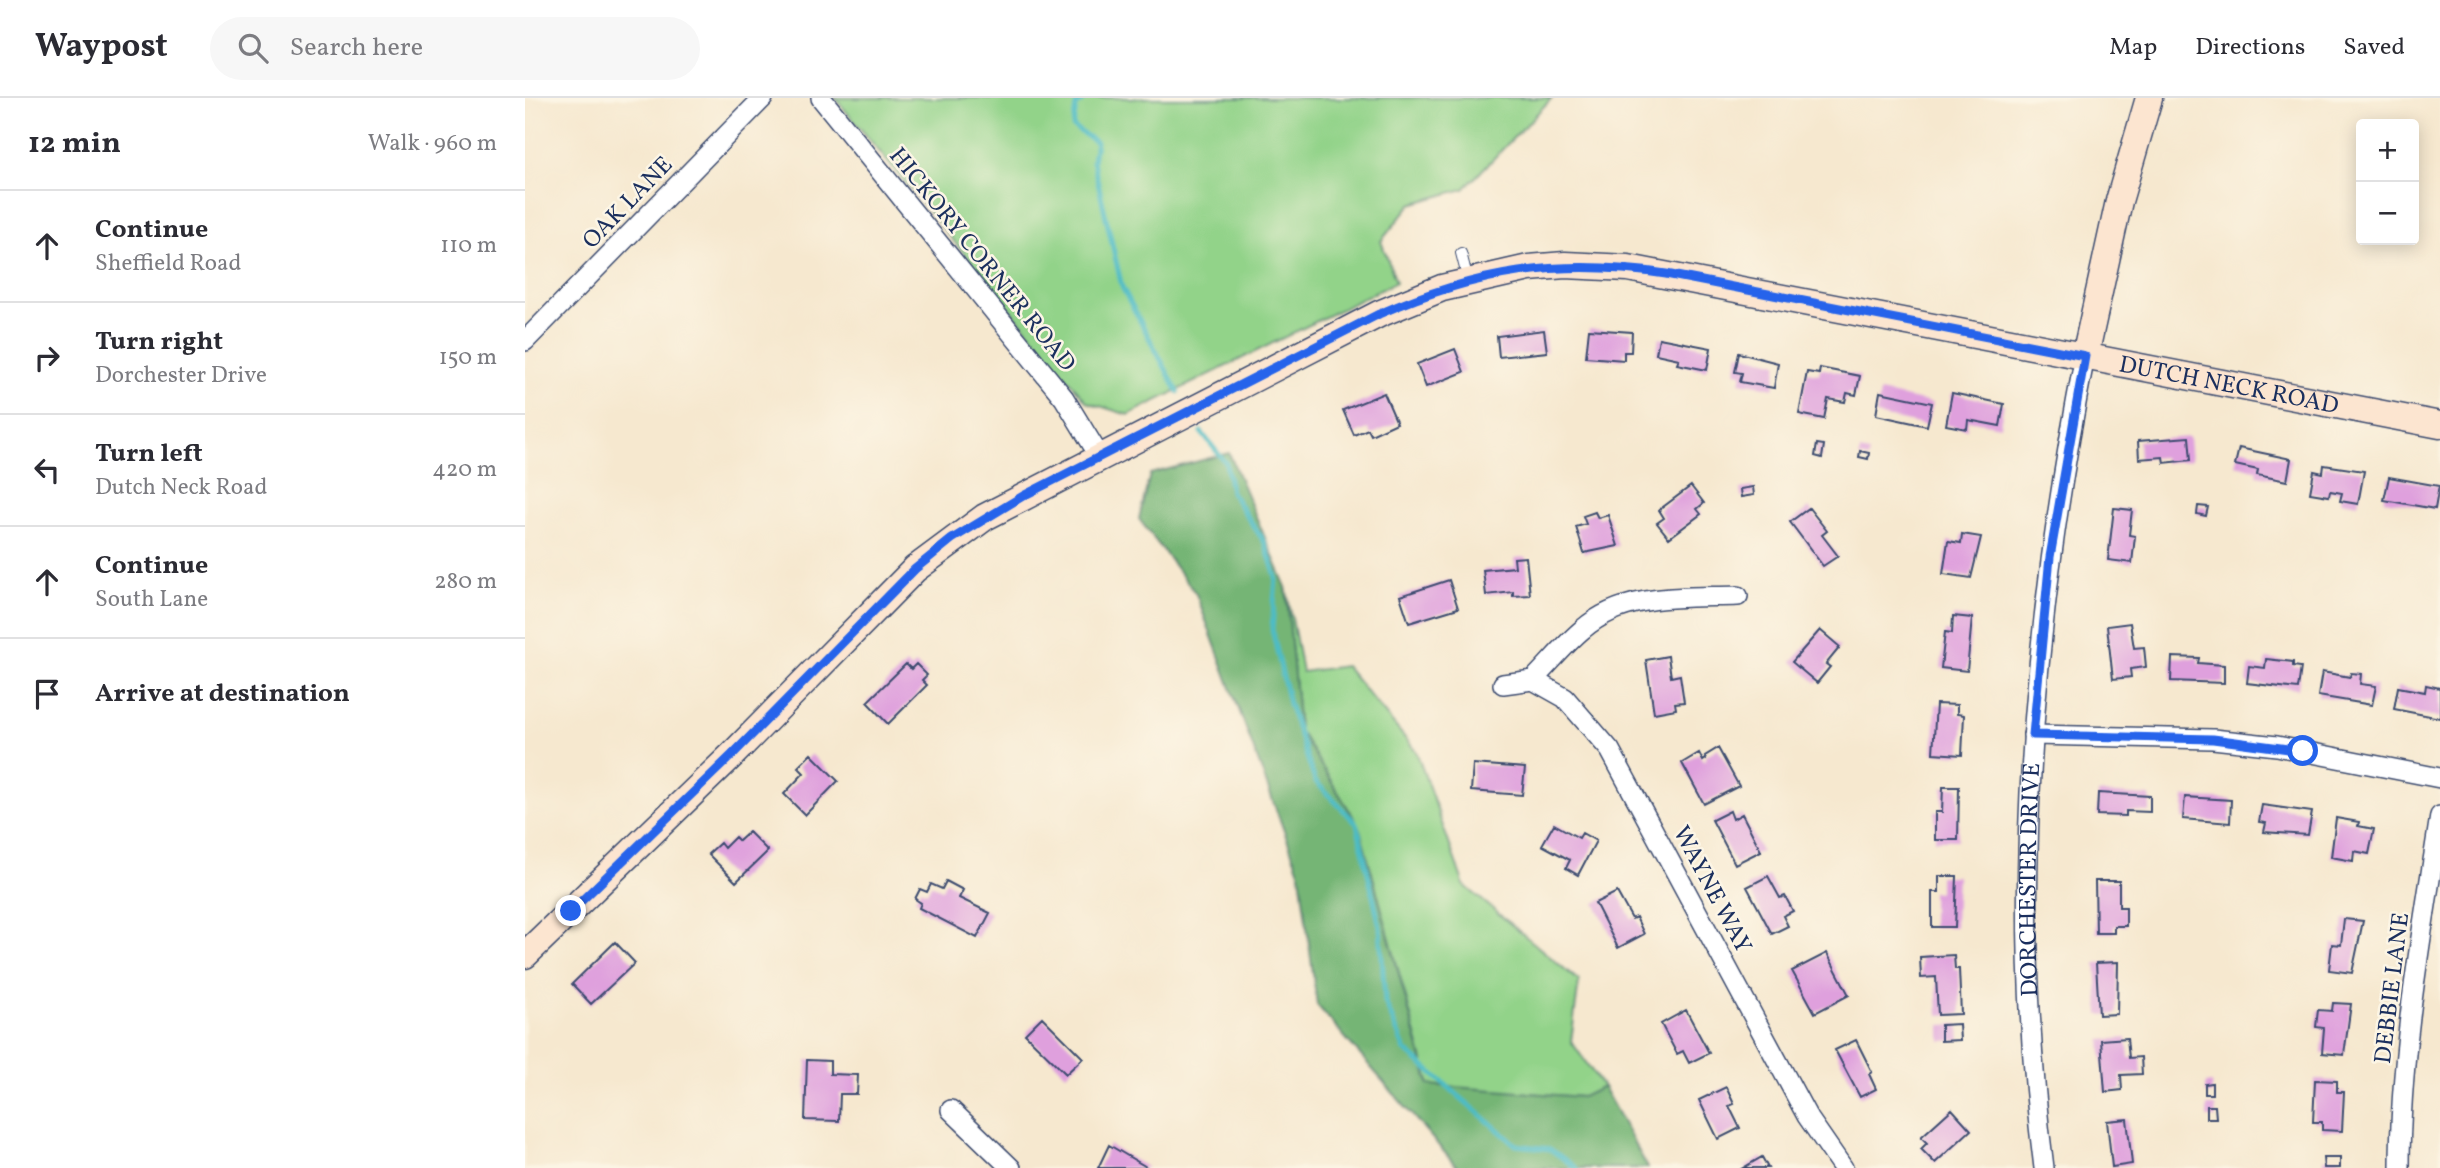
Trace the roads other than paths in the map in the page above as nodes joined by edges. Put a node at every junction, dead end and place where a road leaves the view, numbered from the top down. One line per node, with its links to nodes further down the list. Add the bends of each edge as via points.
1 (763, 98): 6 (street, OAK LANE)
2 (821, 98): 9 (street, HICKORY CORNER ROAD, via 1064,398)
3 (2148, 98): 7 (street, DORCHESTER DRIVE, via 2119,201)
4 (1461, 253): 5 (lane)
5 (1468, 281): 7 (street, DUTCH NECK ROAD, via 1565,265 1628,268); 9 (street, DUTCH NECK ROAD, via 1379,314)
6 (525, 341)
7 (2085, 356): 8 (street, DUTCH NECK ROAD); 13 (street, DORCHESTER DRIVE, via 2050,557)
8 (2440, 425)
9 (1100, 457): 16 (street, DUTCH NECK ROAD, via 985,517 915,569)
10 (1738, 596): 11 (street, via 1661,599 1617,607 1584,628)
11 (1533, 680): 12 (street); 19 (street, WAYNE WAY, via 1565,698 1610,750 1807,1116)
12 (1503, 684)
13 (2033, 735): 14 (street, via 2213,739 2277,746); 20 (street, DORCHESTER DRIVE, via 2028,923 2035,1092)
14 (2440, 778)
15 (2440, 816): 21 (street, DEBBIE LANE, via 2409,1016)
16 (525, 955)
17 (951, 1110): 18 (street)
18 (1011, 1168)
19 (1843, 1168)
20 (2044, 1168)
21 (2400, 1168)

